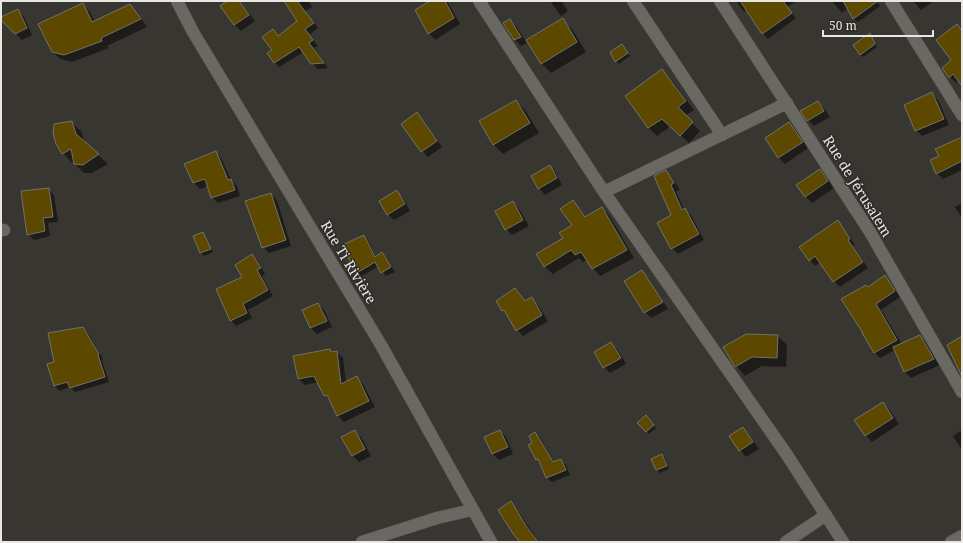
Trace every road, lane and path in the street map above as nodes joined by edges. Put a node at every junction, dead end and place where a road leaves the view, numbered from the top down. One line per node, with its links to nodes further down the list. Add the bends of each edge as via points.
1 (176, 1): 11 (street, Rue Ti Rivière, via 381,345)
2 (479, 1): 9 (street)
3 (633, 1): 8 (street)
4 (720, 1): 6 (street, Rue de Jérusalem)
5 (891, 1): 7 (street)
6 (787, 103): 8 (street); 10 (street, Rue de Jérusalem, via 870,232)
7 (962, 115)
8 (722, 135): 9 (street)
9 (604, 192): 12 (street)
10 (962, 392)
11 (472, 510): 14 (street); 15 (street, Rue Ti Rivière)
12 (826, 515): 16 (street); 17 (street)
13 (962, 536): 18 (street)
14 (362, 542)
15 (491, 542)
16 (786, 542)
17 (843, 542)
18 (951, 542)

